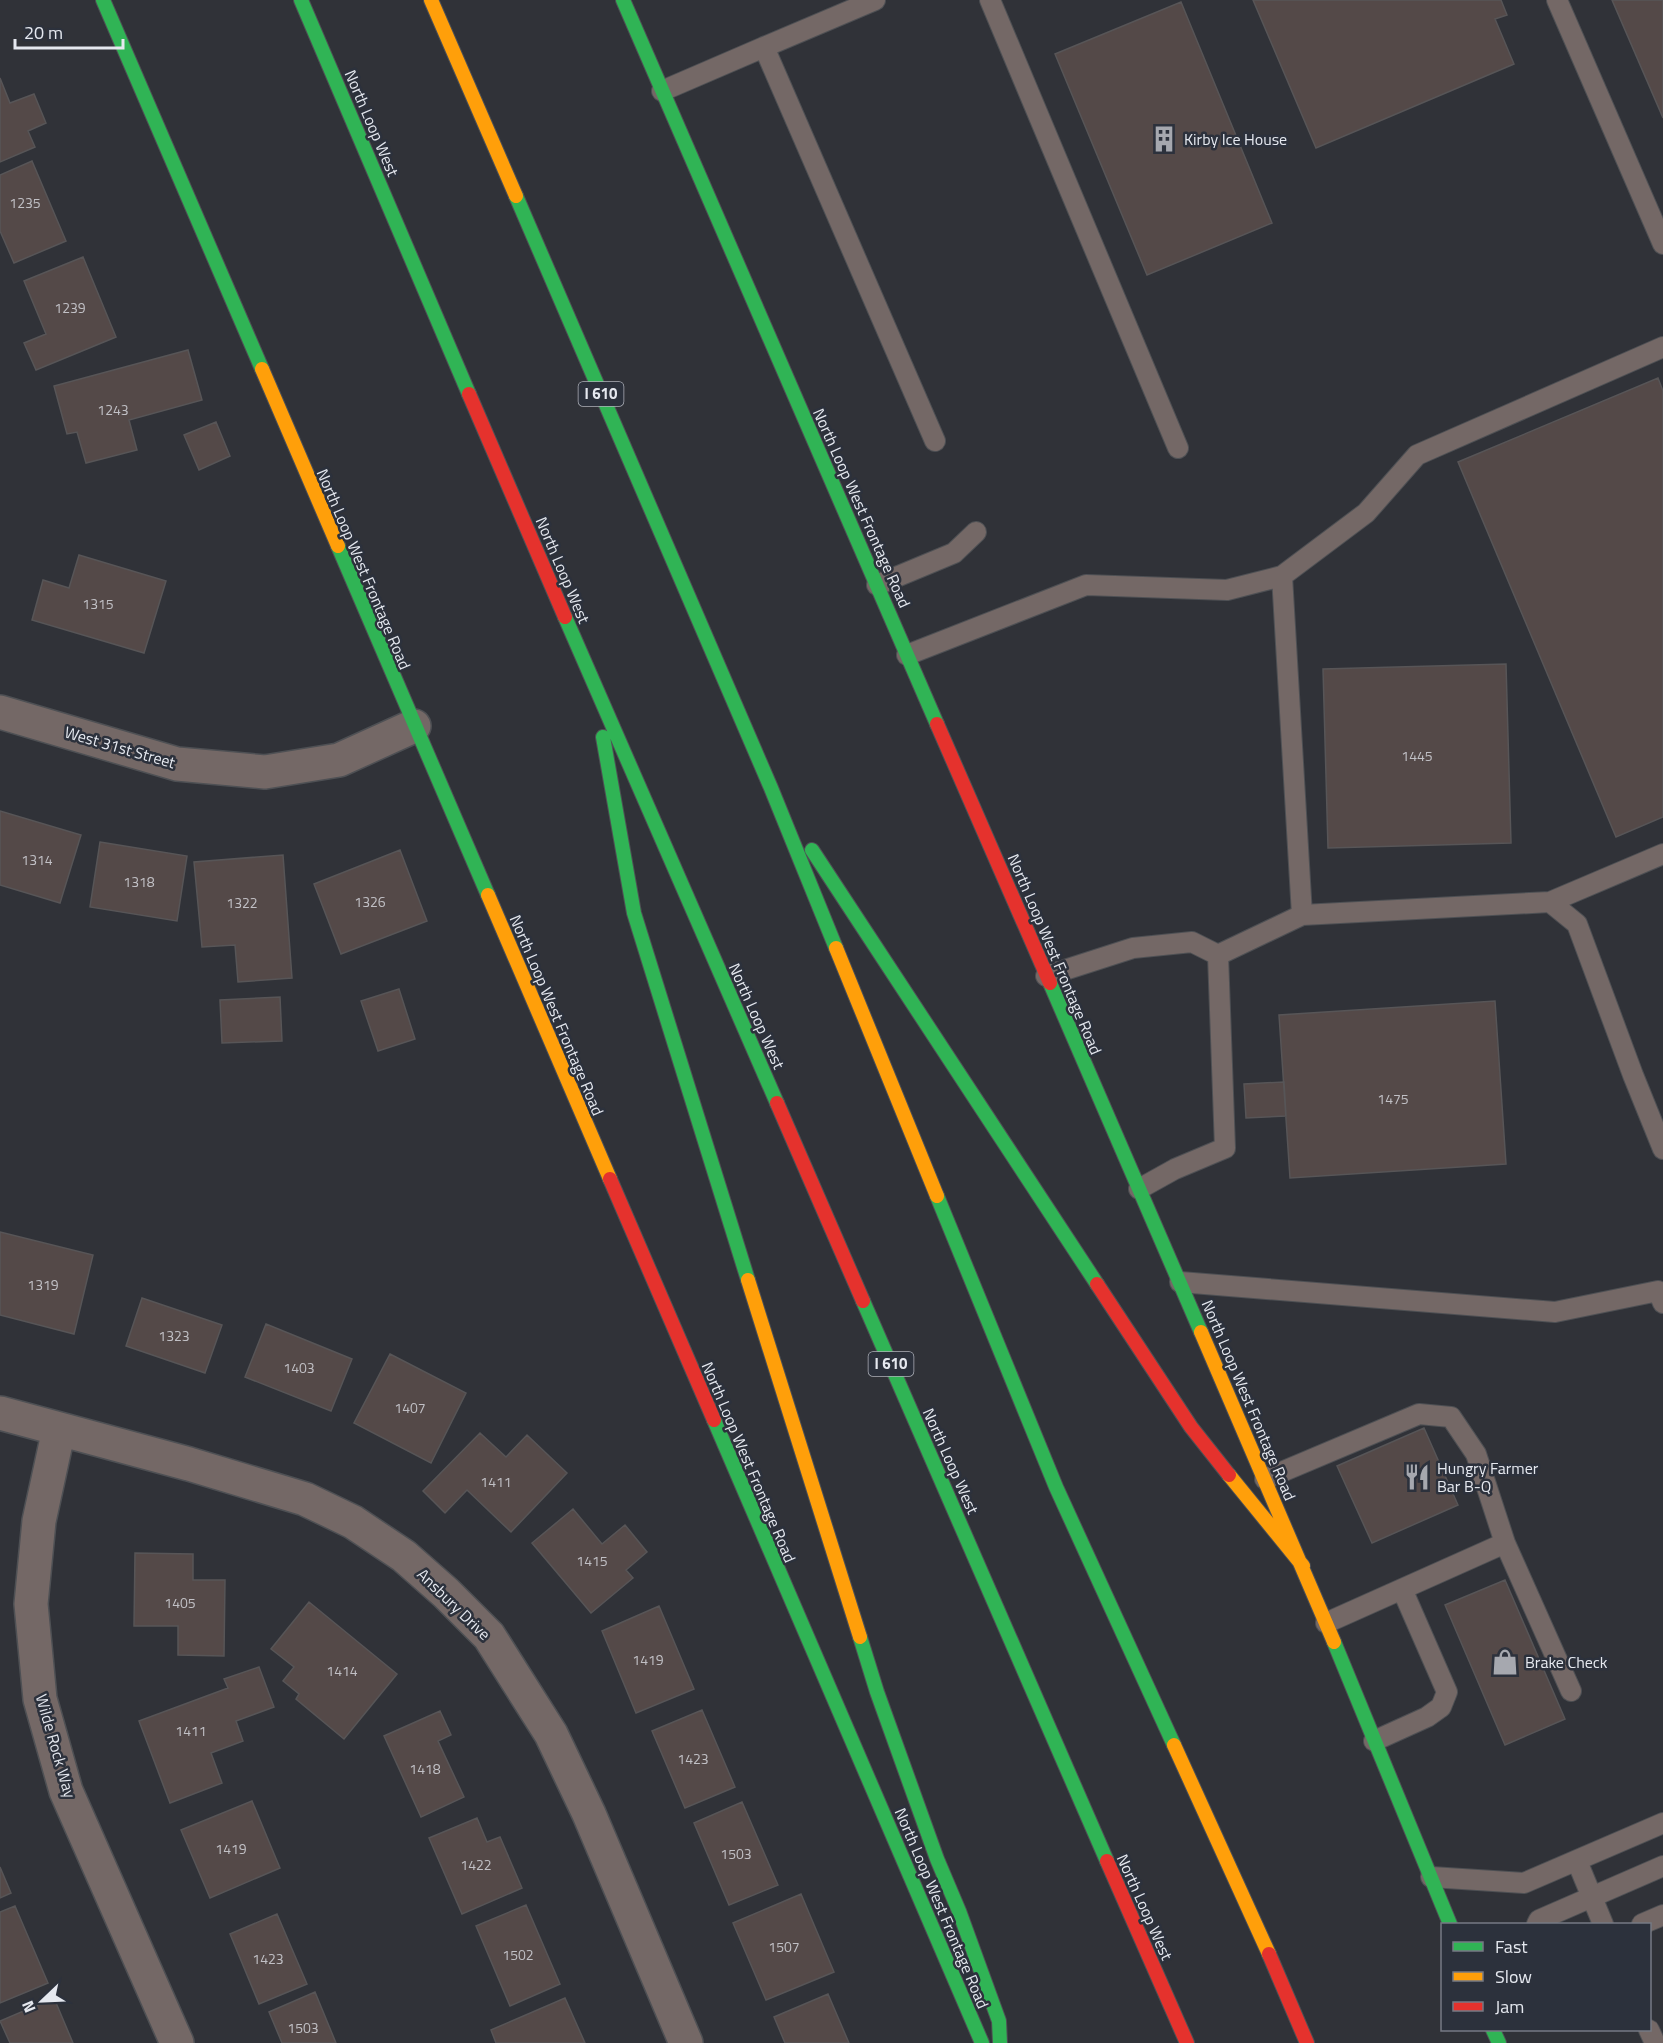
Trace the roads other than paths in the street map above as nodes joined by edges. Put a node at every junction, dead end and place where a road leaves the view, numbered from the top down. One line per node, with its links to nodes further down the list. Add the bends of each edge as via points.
1 (103, 0): 20 (main road, North Loop West Frontage Road)
2 (301, 0): 18 (main road, North Loop West / I 610)
3 (431, 0): 21 (main road, I 610)
4 (623, 0): 9 (main road, North Loop West Frontage Road)
5 (875, 0): 8 (lane)
6 (990, 0): 13 (lane)
7 (1557, 0): 10 (lane)
8 (764, 47): 9 (lane); 12 (lane)
9 (662, 91): 16 (main road, North Loop West Frontage Road)
10 (1663, 244)
11 (1663, 347): 15 (lane, via 1417,455 1366,513)
12 (935, 441)
13 (1178, 448)
14 (976, 532): 16 (lane, via 954,553)
15 (1282, 576): 17 (lane, via 1227,590 1086,585); 24 (lane)
16 (877, 585): 17 (main road, North Loop West Frontage Road)
17 (908, 655): 26 (main road, North Loop West Frontage Road)
18 (594, 685): 53 (main road, via 633,913 877,1692 999,2021); 54 (main road, North Loop West / I 610)
19 (0, 712): 20 (street, West 31st Street, via 177,764 265,772 339,760)
20 (414, 726): 52 (main road, North Loop West Frontage Road)
21 (771, 788): 35 (main road, via 1191,1426); 55 (main road, I 610, via 1056,1487 1263,1940)
22 (1663, 854): 23 (lane)
23 (1550, 902): 24 (lane); 27 (lane, via 1577,924)
24 (1302, 915): 25 (lane)
25 (1218, 956): 26 (lane, via 1192,942 1133,948); 28 (lane, via 1225,1148)
26 (1046, 976): 28 (main road, North Loop West Frontage Road)
27 (1663, 1149)
28 (1139, 1189): 29 (main road, North Loop West Frontage Road)
29 (1180, 1282): 30 (lane, via 1555,1312); 33 (main road, North Loop West Frontage Road)
30 (1661, 1294)
31 (0, 1413): 32 (street, Ansbury Drive)
32 (59, 1429): 50 (street, Wilde Rock Way, via 39,1521 31,1604 40,1699 66,1791); 51 (street, Ansbury Drive, via 304,1499 353,1522 404,1556 446,1593 489,1636 551,1734)
33 (1265, 1479): 34 (lane, via 1419,1414 1451,1417 1476,1454); 35 (main road, North Loop West Frontage Road)
34 (1505, 1543): 36 (lane); 38 (lane)
35 (1303, 1566): 37 (main road, North Loop West Frontage Road)
36 (1402, 1589): 37 (lane); 39 (lane, via 1447,1692 1441,1707 1434,1712)
37 (1326, 1623): 39 (main road, North Loop West Frontage Road)
38 (1571, 1691)
39 (1374, 1741): 43 (main road, North Loop West Frontage Road)
40 (1663, 1823): 41 (lane)
41 (1576, 1861): 43 (lane, via 1524,1883); 44 (lane)
42 (1663, 1866): 44 (lane)
43 (1431, 1877): 46 (main road, North Loop West Frontage Road)
44 (1592, 1897): 47 (lane); 48 (lane)
45 (1663, 1915): 49 (lane)
46 (1450, 1923)
47 (1538, 1923)
48 (1604, 1923)
49 (1644, 1923)
50 (177, 2043)
51 (686, 2043)
52 (982, 2043)
53 (1000, 2043)
54 (1187, 2043)
55 (1306, 2043)

